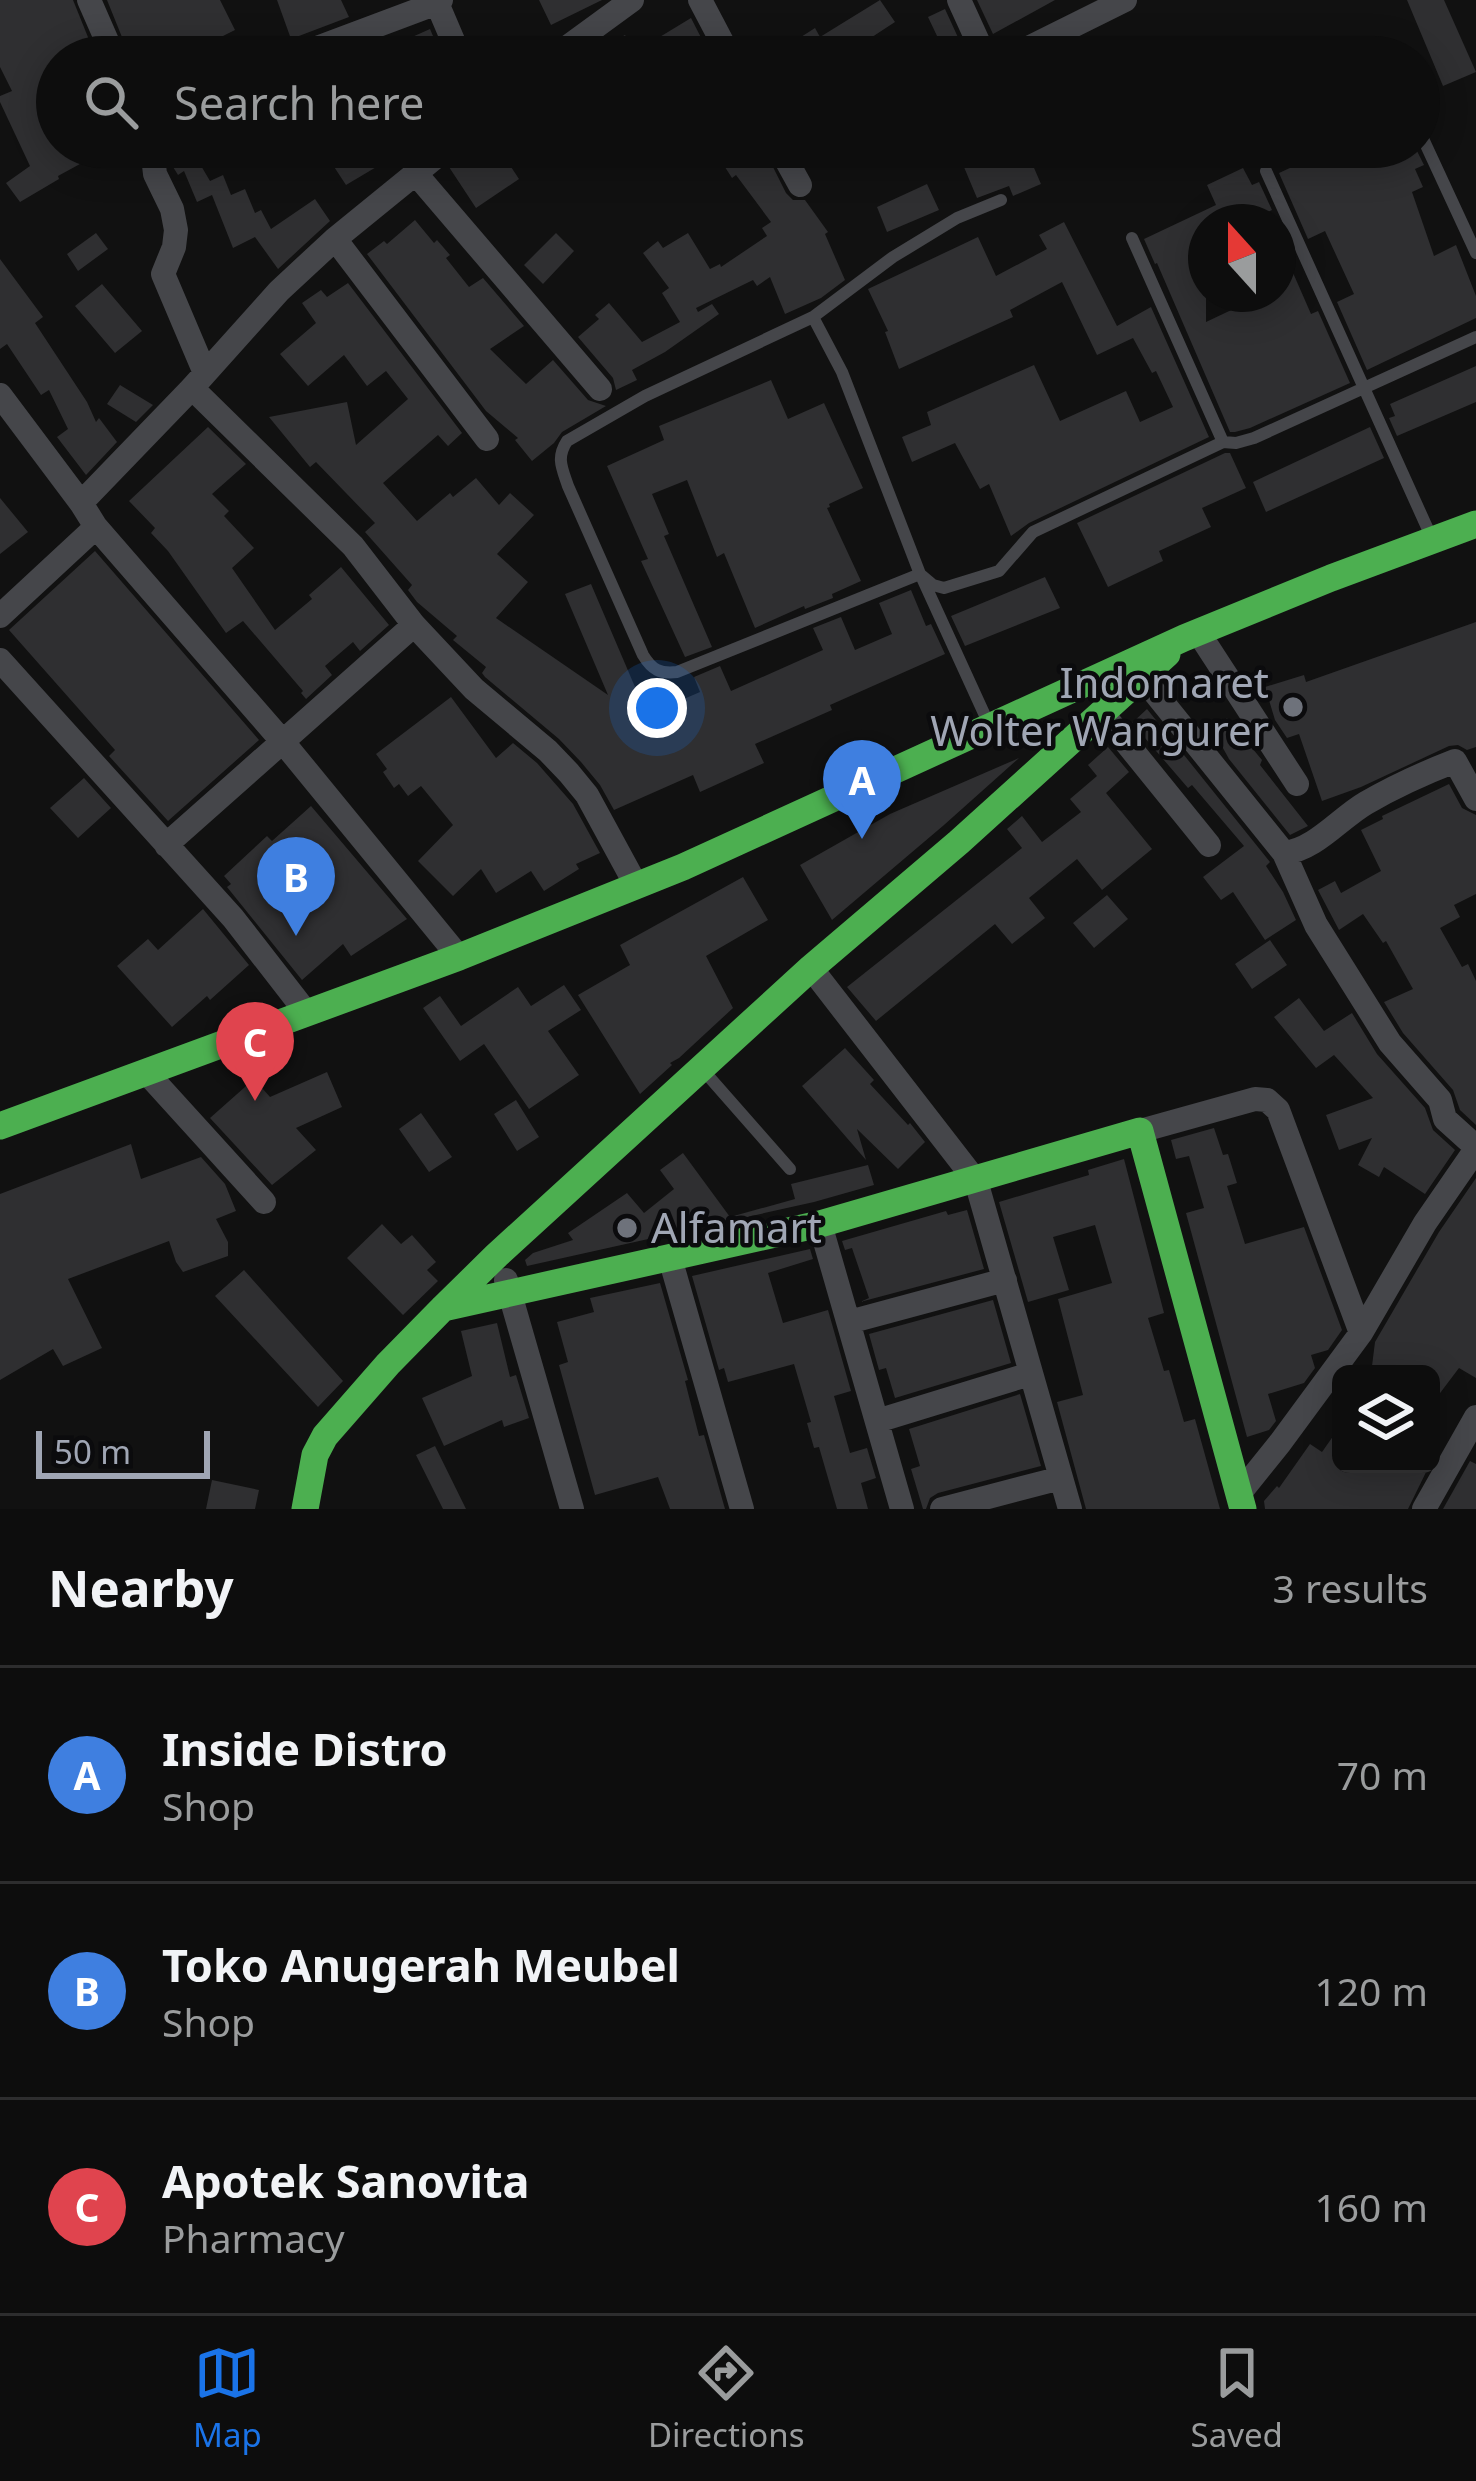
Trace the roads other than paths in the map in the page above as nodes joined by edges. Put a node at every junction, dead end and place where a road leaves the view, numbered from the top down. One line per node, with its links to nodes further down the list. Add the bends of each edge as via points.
1 (88, 0): 7 (street)
2 (632, 0): 10 (street)
3 (700, 0): 11 (street)
4 (958, 0): 12 (street)
5 (1125, 0): 13 (street)
6 (438, 1): 8 (street); 9 (street)
7 (104, 36)
8 (347, 36)
9 (452, 36)
10 (583, 36)
11 (719, 36)
12 (975, 36)
13 (1052, 36)
14 (154, 168): 27 (street, via 176,230 163,274)
15 (423, 168): 19 (street)
16 (791, 168): 20 (street)
17 (1437, 168): 24 (lane)
18 (1266, 170): 28 (lane)
19 (416, 174): 23 (street); 29 (street)
20 (800, 185)
21 (1001, 200): 25 (lane, via 892,257)
22 (1132, 238): 32 (lane)
23 (335, 239): 27 (street); 31 (street)
24 (1476, 253)
25 (813, 317): 37 (lane); 37 (lane, via 567,441 559,460 568,485 643,655 665,674)
26 (1476, 337): 28 (lane)
27 (198, 380): 33 (street); 39 (street, via 353,546)
28 (1365, 388): 32 (lane, via 1254,439); 36 (lane)
29 (600, 389)
30 (0, 394): 33 (street)
31 (487, 439)
32 (1223, 442): 37 (lane, via 1033,532 999,571 944,588)
33 (81, 503): 35 (street)
34 (1476, 524): 36 (main road)
35 (96, 527): 38 (street); 45 (street)
36 (1433, 541): 40 (main road)
37 (920, 574): 44 (lane)
38 (0, 616)
39 (414, 625): 45 (street); 52 (street, via 568,773)
40 (1191, 635): 42 (main road); 44 (main road); 47 (street)
41 (0, 660): 49 (street)
42 (1143, 678): 43 (main road); 51 (street)
43 (1103, 714): 50 (street); 54 (main road)
44 (990, 725): 52 (main road)
45 (283, 742): 49 (street); 53 (street)
46 (1465, 756): 48 (street); 51 (street, via 1411,778)
47 (1297, 784)
48 (1476, 799)
49 (166, 845): 55 (street)
50 (1210, 845)
51 (1284, 853): 60 (street, via 1316,925)
52 (636, 886): 53 (main road)
53 (459, 958): 55 (main road)
54 (811, 968): 56 (main road); 62 (street)
55 (306, 1012): 57 (main road)
56 (703, 1069): 61 (lane); 65 (main road)
57 (146, 1072): 58 (main road); 63 (street)
58 (0, 1126)
59 (1140, 1131): 62 (main road); 71 (street, via 1255,1099 1272,1103); 76 (main road)
60 (1473, 1158): 71 (street)
61 (790, 1169)
62 (976, 1180): 64 (main road); 67 (street)
63 (264, 1202)
64 (820, 1224): 66 (main road); 70 (street)
65 (497, 1256): 68 (street); 69 (main road)
66 (670, 1258): 68 (main road); 79 (street)
67 (1005, 1280): 70 (street); 72 (street)
68 (511, 1295): 69 (main road); 78 (street)
69 (443, 1308): 77 (main road, via 325,1436)
70 (849, 1322): 74 (street)
71 (1361, 1333): 76 (street)
72 (1030, 1374): 74 (street); 75 (street)
73 (1476, 1417): 83 (street)
74 (877, 1420): 80 (street)
75 (1061, 1478): 81 (street); 82 (street)
76 (1241, 1502)
77 (305, 1509)
78 (572, 1509)
79 (742, 1509)
80 (902, 1509)
81 (942, 1509)
82 (1070, 1509)
83 (1424, 1509)

